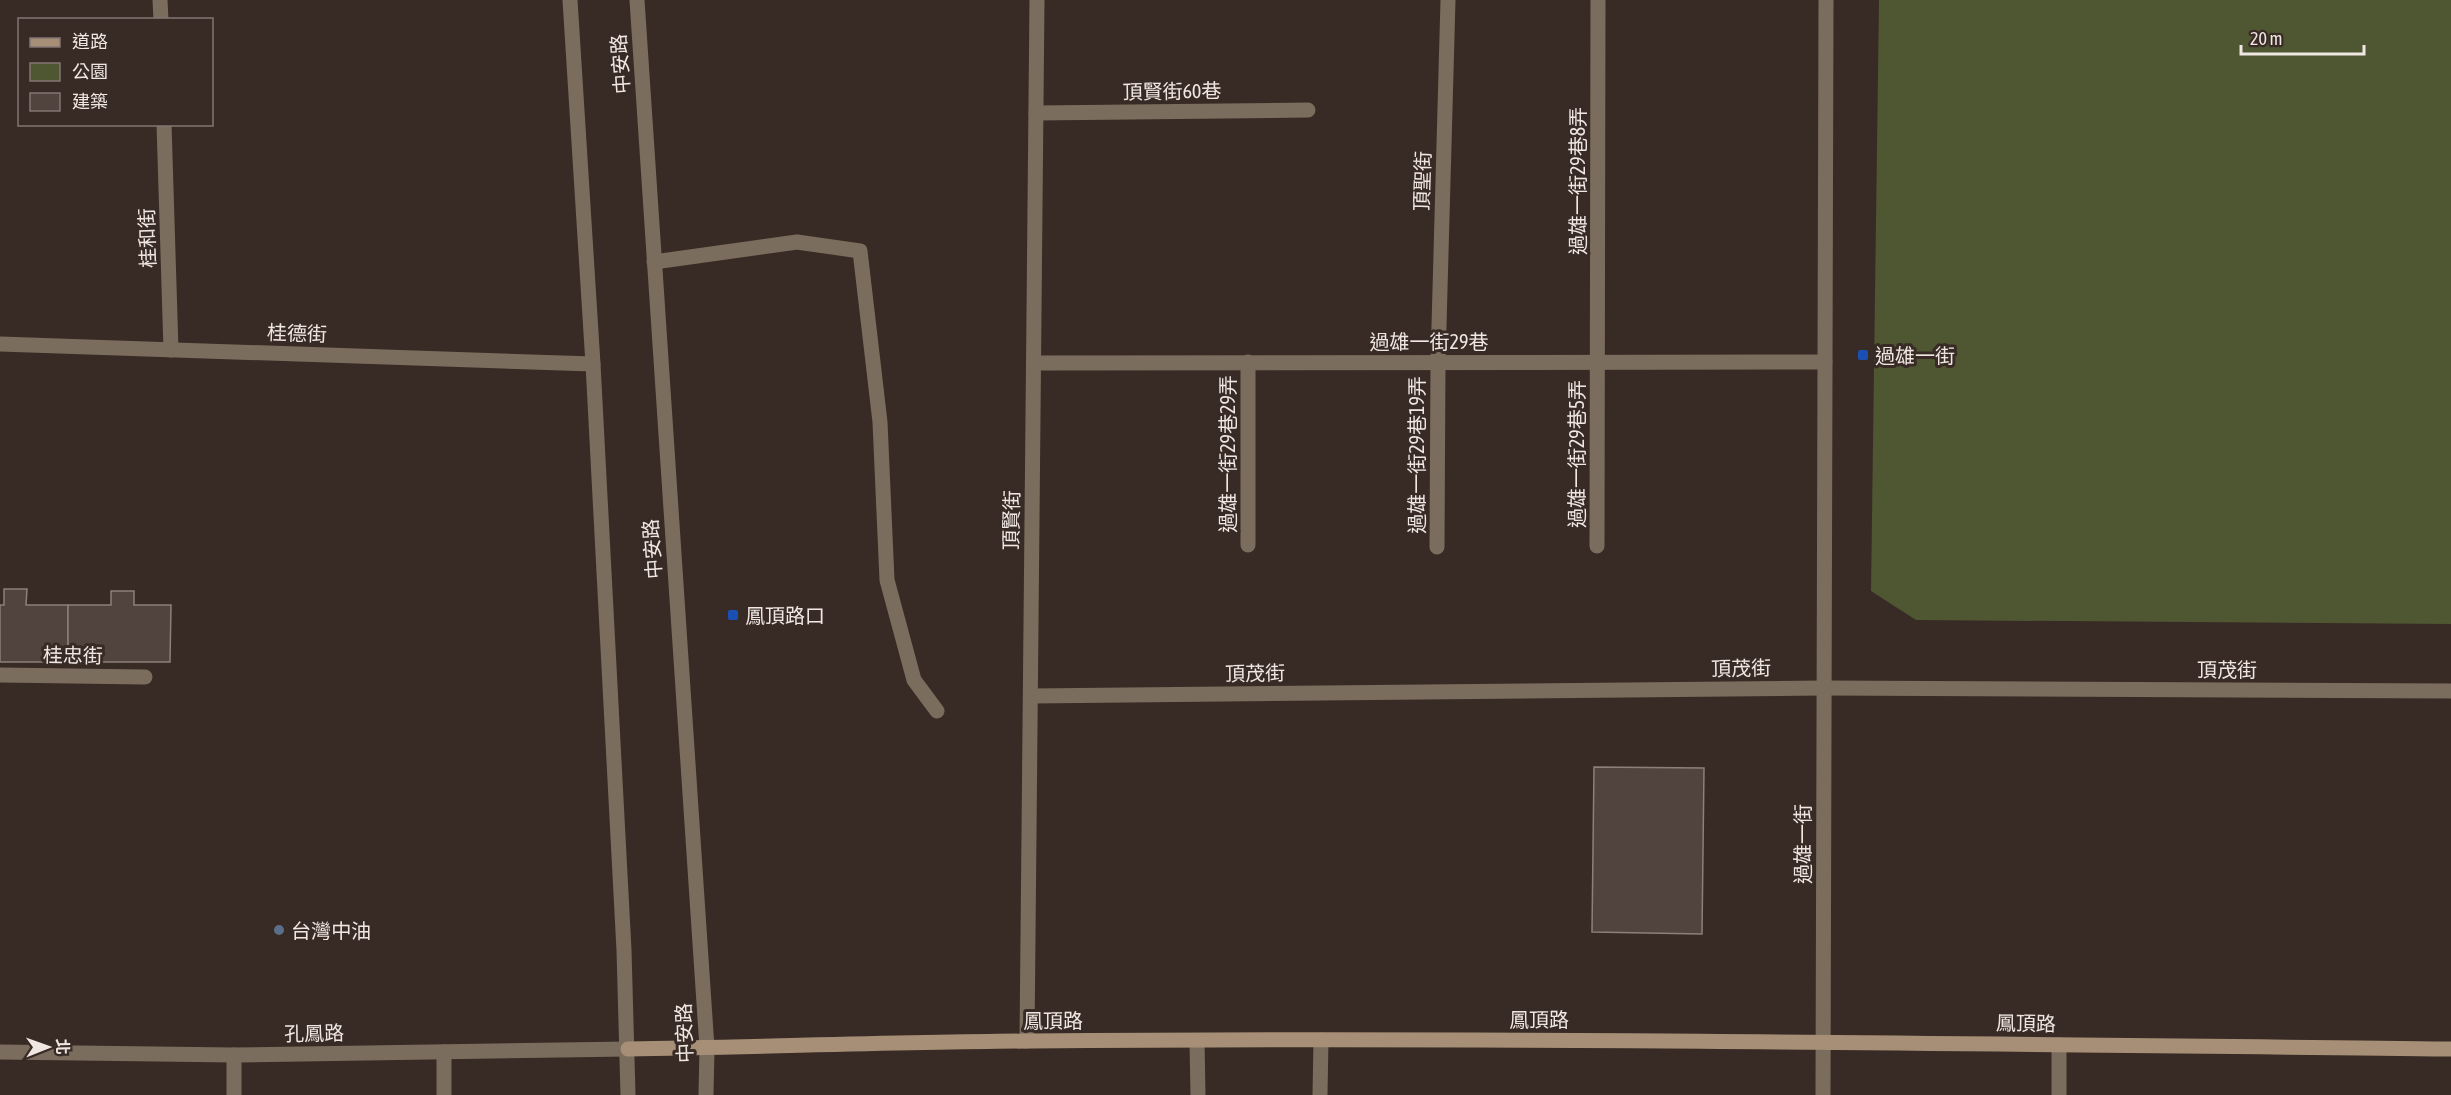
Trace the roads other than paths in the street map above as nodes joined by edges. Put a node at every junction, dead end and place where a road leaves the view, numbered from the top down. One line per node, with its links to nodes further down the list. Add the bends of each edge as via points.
1 (160, 0): 8 (street)
2 (570, 0): 20 (street)
3 (637, 0): 12 (street, 中安路)
4 (1037, 0): 10 (street, 頂賢街)
5 (1448, 0): 17 (street, 頂聖街)
6 (1598, 0): 15 (street, 過雄一街29巷8弄)
7 (1827, 0): 18 (street, 過雄一街)
8 (161, 18)
9 (1308, 110): 10 (street, 頂賢街60巷)
10 (1036, 113): 19 (street, 頂賢街)
11 (164, 126): 14 (street, 桂和街)
12 (654, 262): 29 (street, via 797,242 860,251 880,422 887,580 914,680); 35 (street, 中安路)
13 (0, 344): 14 (street, 桂德街)
14 (171, 350): 20 (street, 桂德街)
15 (1597, 361): 17 (street, 過雄一街29巷); 18 (street, 過雄一街29巷); 22 (street, 過雄一街29巷5弄)
16 (1248, 362): 17 (street, 過雄一街29巷); 19 (street, 過雄一街29巷); 21 (street, 過雄一街29巷29弄)
17 (1438, 362): 23 (street, 過雄一街29巷19弄)
18 (1825, 362): 26 (street, 過雄一街)
19 (1034, 363): 28 (street, 頂賢街)
20 (593, 364): 36 (street)
21 (1248, 545)
22 (1597, 546)
23 (1437, 547)
24 (0, 675): 25 (street, 桂忠街)
25 (145, 676)
26 (1823, 688): 27 (street, 頂茂街); 28 (street, 頂茂街); 31 (street, 過雄一街)
27 (2451, 691)
28 (1031, 696): 32 (street, 頂賢街)
29 (937, 711)
30 (1321, 1040): 31 (main road, 鳳頂路); 33 (main road, 鳳頂路); 46 (street)
31 (1823, 1040): 34 (main road, 鳳頂路); 47 (street, 過雄一街)
32 (1027, 1041): 33 (main road, 鳳頂路); 35 (main road, 鳳頂路)
33 (1197, 1041): 45 (street)
34 (2059, 1044): 37 (main road, 鳳頂路); 48 (street)
35 (707, 1048): 36 (main road, 鳳頂路); 44 (street, 中安路)
36 (628, 1049): 39 (street, 孔鳳路); 43 (street)
37 (2451, 1049)
38 (0, 1052): 40 (street, 孔鳳路)
39 (444, 1052): 40 (street, 孔鳳路); 42 (street)
40 (234, 1055): 41 (street)
41 (234, 1095)
42 (444, 1095)
43 (628, 1095)
44 (706, 1095)
45 (1198, 1095)
46 (1320, 1095)
47 (1823, 1095)
48 (2059, 1095)

